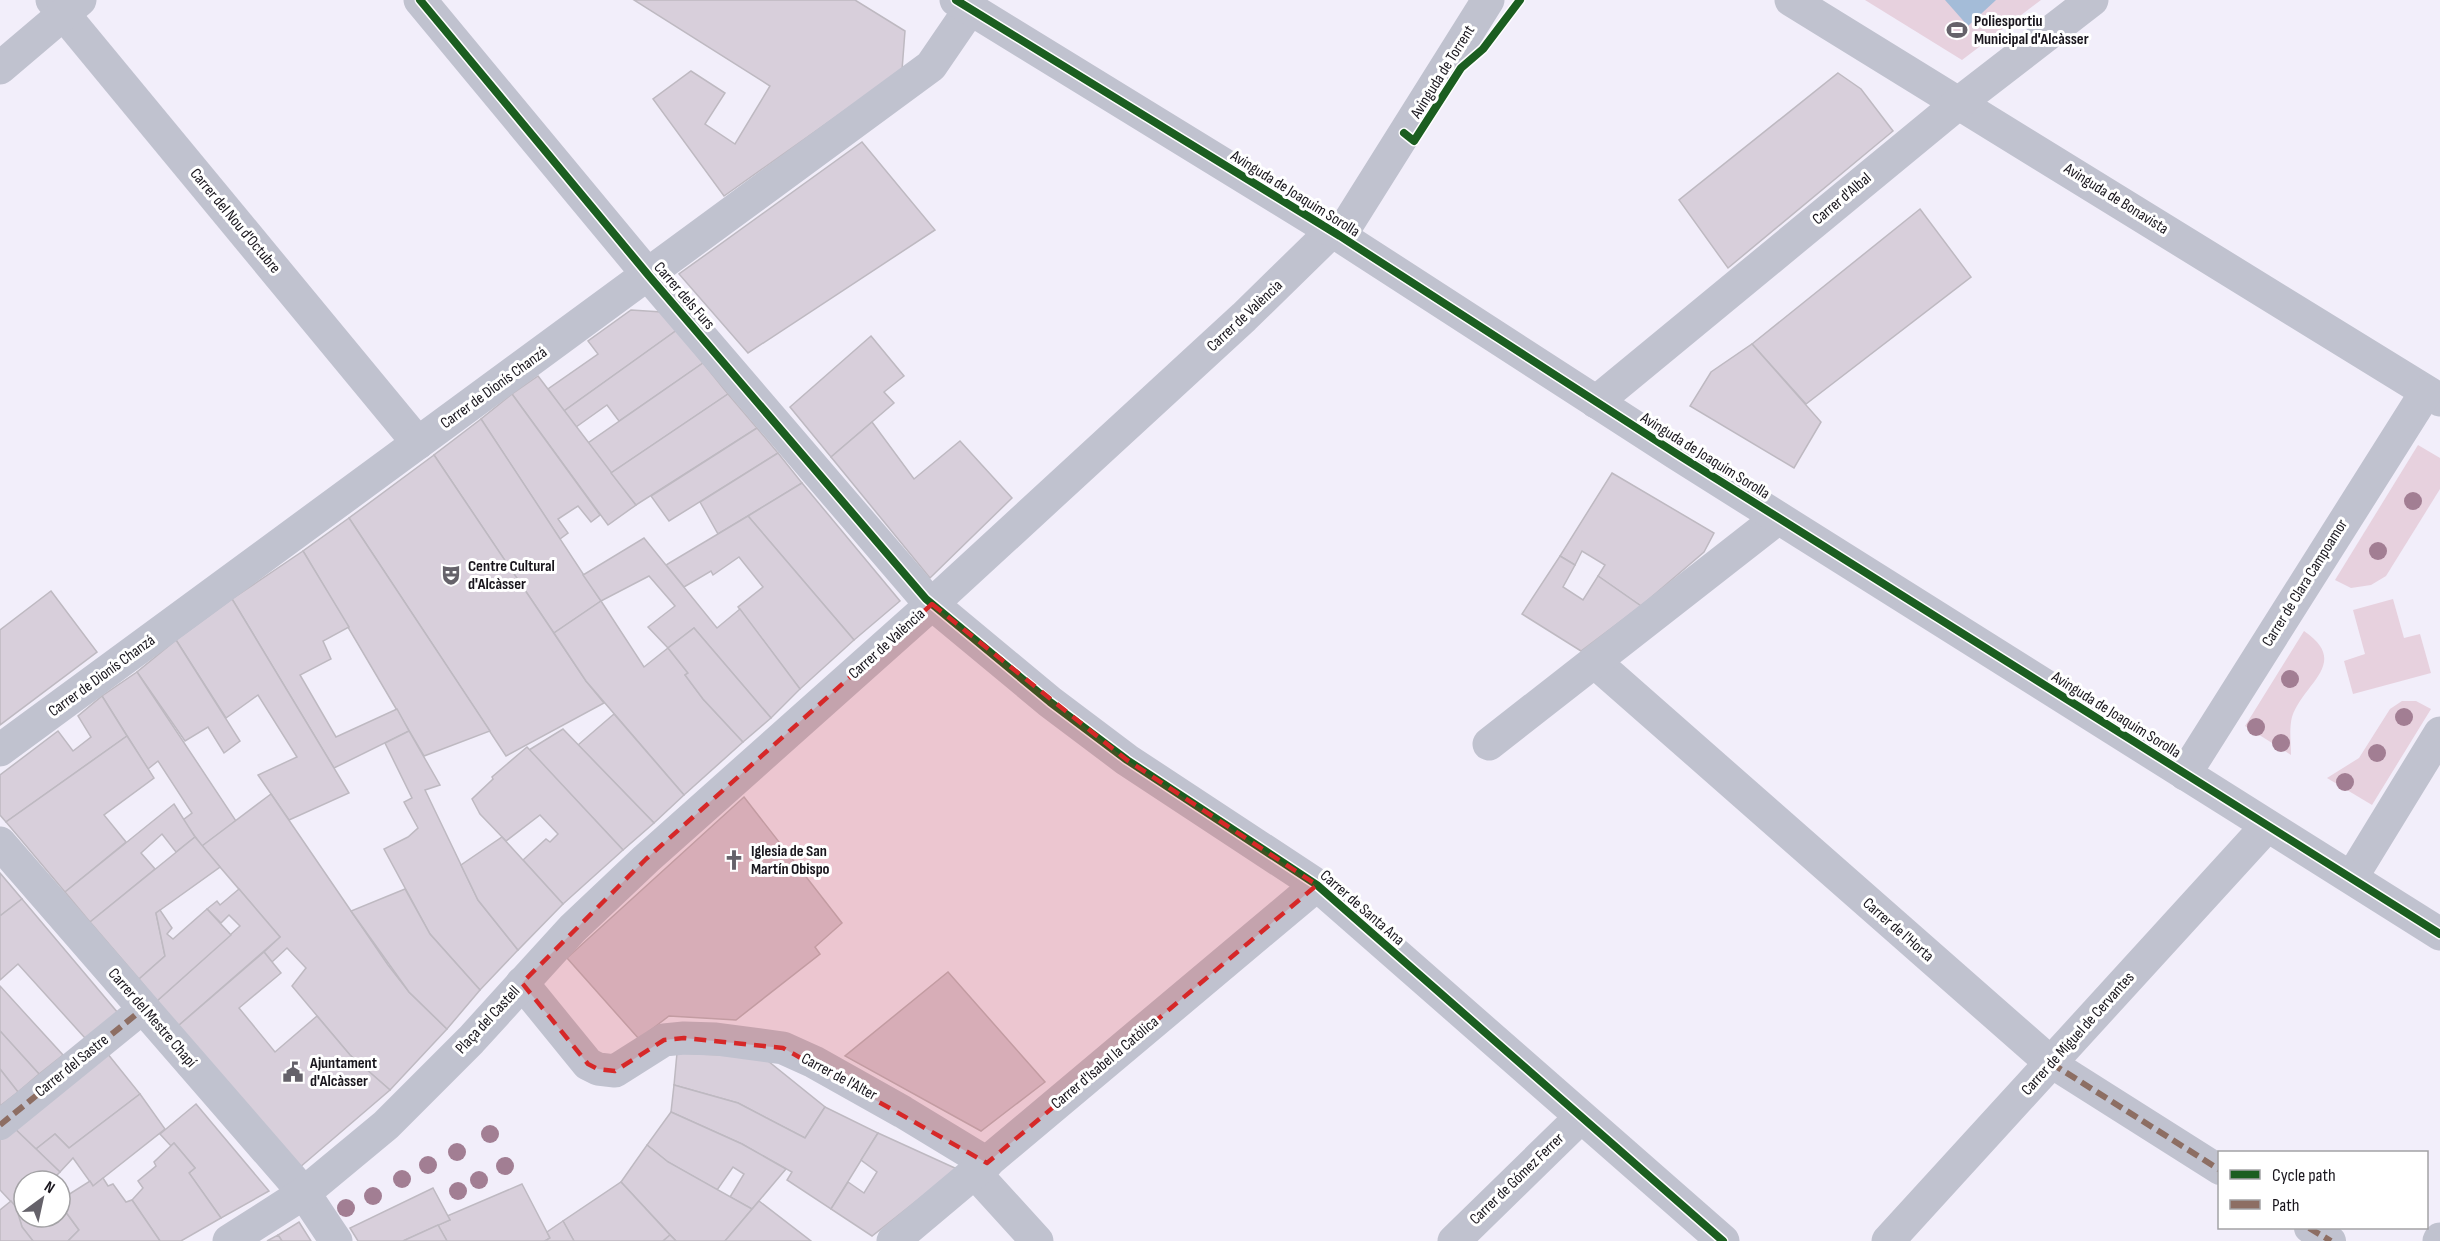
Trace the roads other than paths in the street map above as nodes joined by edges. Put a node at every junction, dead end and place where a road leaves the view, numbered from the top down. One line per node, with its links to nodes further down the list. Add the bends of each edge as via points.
1 (420, 0): 10 (street, Carrer dels Furs)
2 (1488, 0): 9 (street, Avinguda de Torrent)
3 (1791, 0): 8 (street, Avinguda de Bonavista)
4 (2092, 0): 8 (street, Carrer d'Albal)
5 (66, 5): 7 (street); 13 (street, Carrer del Nou d'Octubre)
6 (963, 5): 9 (street, Avinguda de Joaquim Sorolla); 10 (street, Carrer de Dionís Chanzá, via 932,66)
7 (0, 68)
8 (1960, 102): 11 (street, Avinguda de Bonavista); 12 (street, Carrer d'Albal)
9 (1335, 234): 12 (street, Avinguda de Joaquim Sorolla); 15 (street, Carrer de València)
10 (649, 276): 13 (street, Carrer de Dionís Chanzá); 15 (street, Carrer dels Furs)
11 (2433, 396): 20 (street, Carrer de Clara Campoamor)
12 (1596, 402): 14 (street, Avinguda de Joaquim Sorolla)
13 (418, 443): 19 (street, Carrer de Dionís Chanzá)
14 (1778, 518): 16 (street); 20 (street, Avinguda de Joaquim Sorolla)
15 (932, 604): 24 (street, Carrer de Santa Ana, via 1127,760); 26 (street, Carrer de València, via 646,859)
16 (1596, 663): 18 (street); 29 (street, Carrer de l'Horta)
17 (2440, 733): 23 (street)
18 (1489, 744)
19 (0, 750)
20 (2185, 774): 21 (street, Avinguda de Joaquim Sorolla)
21 (2267, 826): 23 (street, Avinguda de Joaquim Sorolla); 29 (street, Carrer de Miguel de Cervantes)
22 (0, 843): 27 (street, Carrer del Mestre Chapí)
23 (2352, 877): 25 (street, Avinguda de Joaquim Sorolla)
24 (1317, 885): 30 (street, Carrer de Santa Ana); 32 (street, Carrer d'Isabel la Catòlica)
25 (2440, 934)
26 (522, 983): 28 (street, Plaça del Castell, via 588,1064 598,1070 615,1071 657,1044); 34 (street, Plaça del Castell, via 386,1125)
27 (144, 1008): 31 (street, Carrer del Sastre); 34 (street, Carrer del Mestre Chapí)
28 (675, 1039): 32 (street, Carrer de l'Alter, via 716,1039 783,1048 903,1112)
29 (2051, 1063): 33 (street, Carrer de l'Horta); 42 (street, Carrer de Miguel de Cervantes)
30 (1580, 1118): 40 (street, Carrer de Gómez Ferrer); 41 (street, Carrer de Santa Ana)
31 (0, 1125)
32 (981, 1168): 38 (street, Carrer d'Isabel la Catòlica); 39 (street, Carrer de l'Alter)
33 (2218, 1169)
34 (304, 1193): 36 (street, Plaça del Castell); 37 (street, Carrer del Mestre Chapí)
35 (2312, 1229): 43 (street)
36 (229, 1241)
37 (336, 1241)
38 (893, 1241)
39 (1037, 1241)
40 (1454, 1241)
41 (1723, 1241)
42 (1888, 1241)
43 (2331, 1241)

